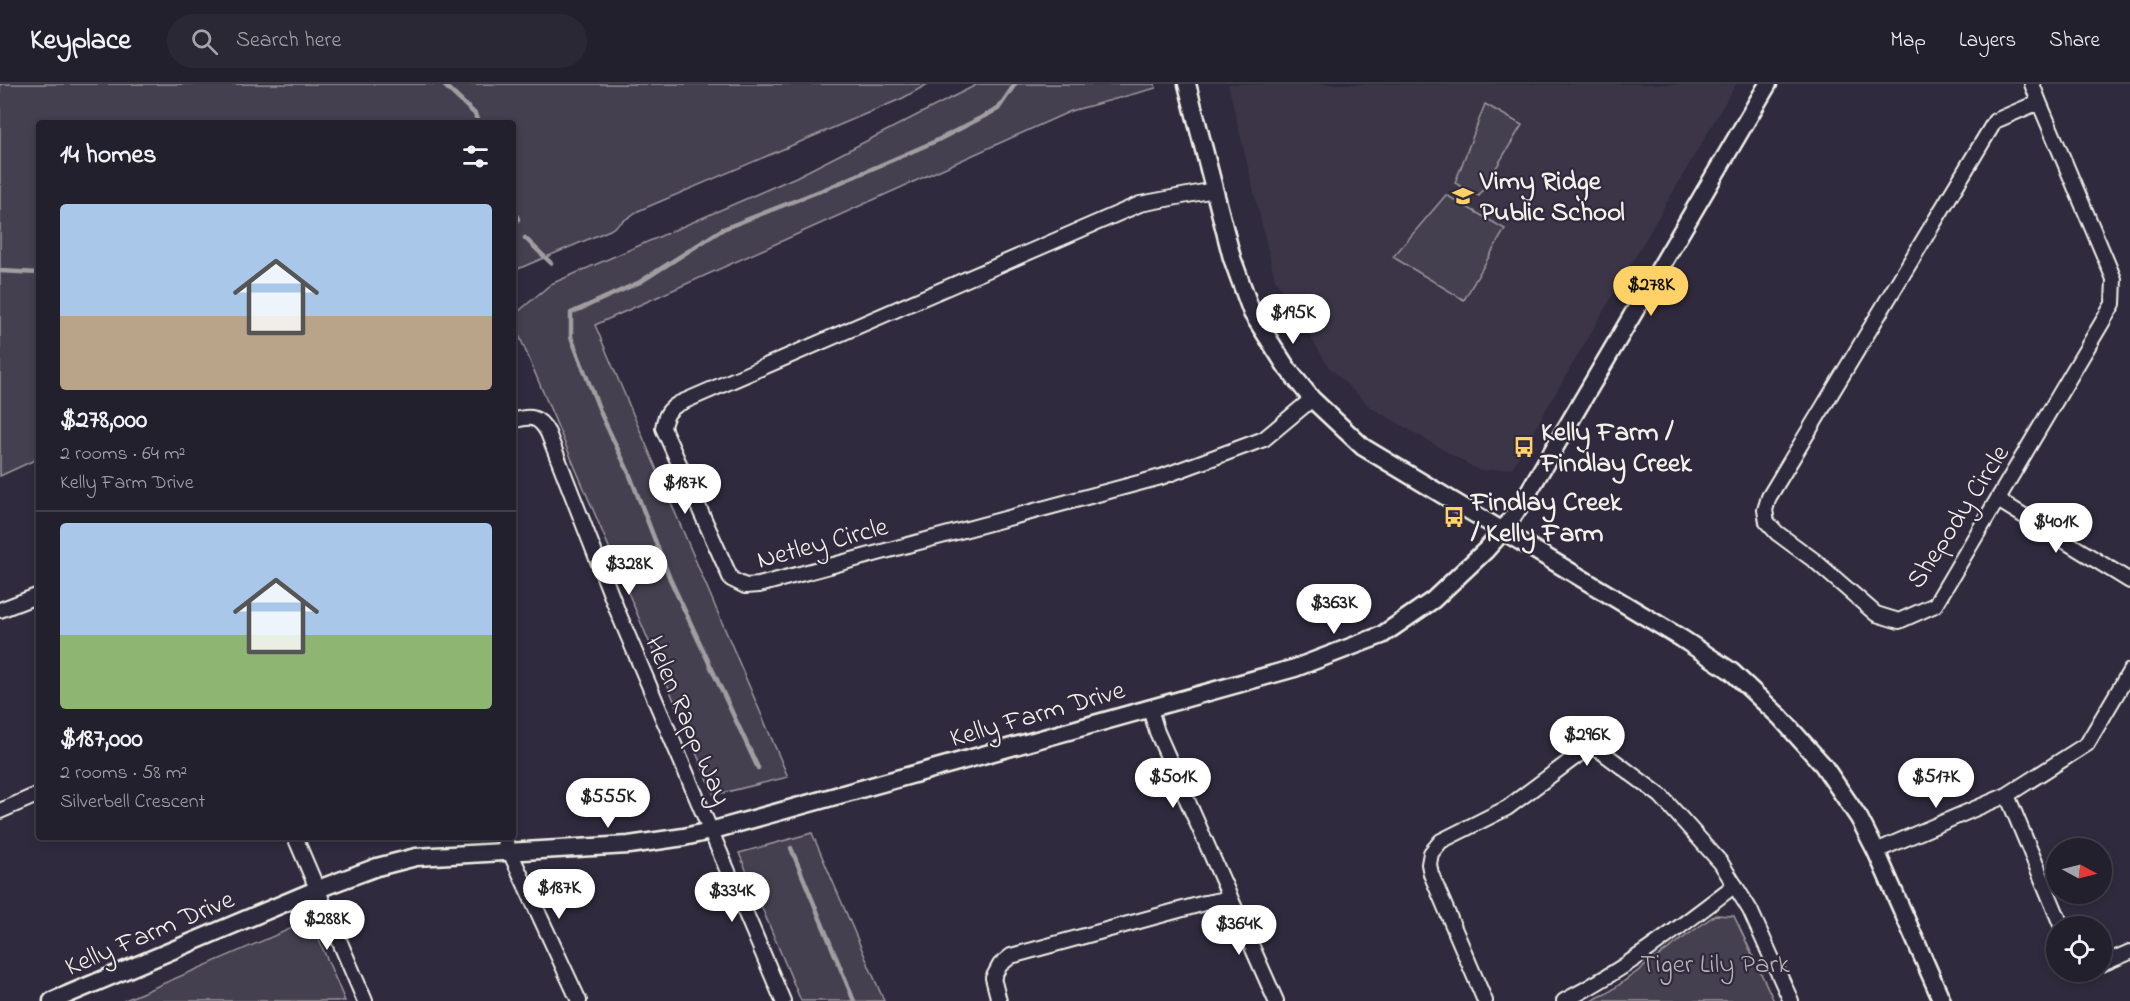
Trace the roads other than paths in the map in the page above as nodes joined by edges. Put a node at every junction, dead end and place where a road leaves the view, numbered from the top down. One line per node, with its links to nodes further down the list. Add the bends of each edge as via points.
1 (1187, 84): 5 (street)
2 (1768, 84): 9 (street, Kelly Farm Drive)
3 (2032, 84): 4 (street, Shepody Circle)
4 (2039, 102): 8 (street, Shepody Circle, via 2114,279 2113,304); 8 (street, Shepody Circle, via 1995,121 1765,510 1767,522 1777,533 1876,614 1899,621 1935,605)
5 (1214, 190): 6 (street, via 1252,313); 6 (street, Netley Circle, via 1140,204 670,410 663,428 731,579 744,586 759,585 1161,477 1264,439)
6 (1312, 399): 9 (street, via 1363,447)
7 (516, 420): 18 (street, Helen Rapp Way, via 535,417 548,433)
8 (1998, 500): 10 (street)
9 (1503, 531): 14 (street, Kelly Farm Drive, via 1433,600 1382,635 1295,668); 21 (street, via 1731,671 1823,765)
10 (2130, 581)
11 (36, 596): 12 (street)
12 (0, 610)
13 (2130, 671): 16 (street, via 2087,744)
14 (1150, 709): 18 (street, Kelly Farm Drive); 24 (street)
15 (36, 795): 17 (street)
16 (2007, 795): 21 (street); 25 (street)
17 (0, 810)
18 (710, 831): 20 (street, Kelly Farm Drive, via 629,844); 31 (street)
19 (297, 840): 23 (street)
20 (507, 844): 23 (street, Kelly Farm Drive, via 417,857); 30 (street)
21 (1876, 851): 37 (street)
22 (1735, 885): 34 (street, via 1721,863 1661,796 1598,749 1588,749 1507,808 1441,841 1431,853 1431,874); 35 (street, via 1664,939 1602,981); 36 (street)
23 (318, 889): 28 (street, Kelly Farm Drive); 29 (street)
24 (1230, 898): 32 (street, via 1011,956 993,978); 33 (street)
25 (2057, 916)
26 (2130, 952): 27 (street)
27 (2112, 960)
28 (52, 1001)
29 (365, 1001)
30 (579, 1001)
31 (783, 1001)
32 (999, 1001)
33 (1276, 1001)
34 (1485, 1001)
35 (1564, 1001)
36 (1791, 1001)
37 (1942, 1001)

